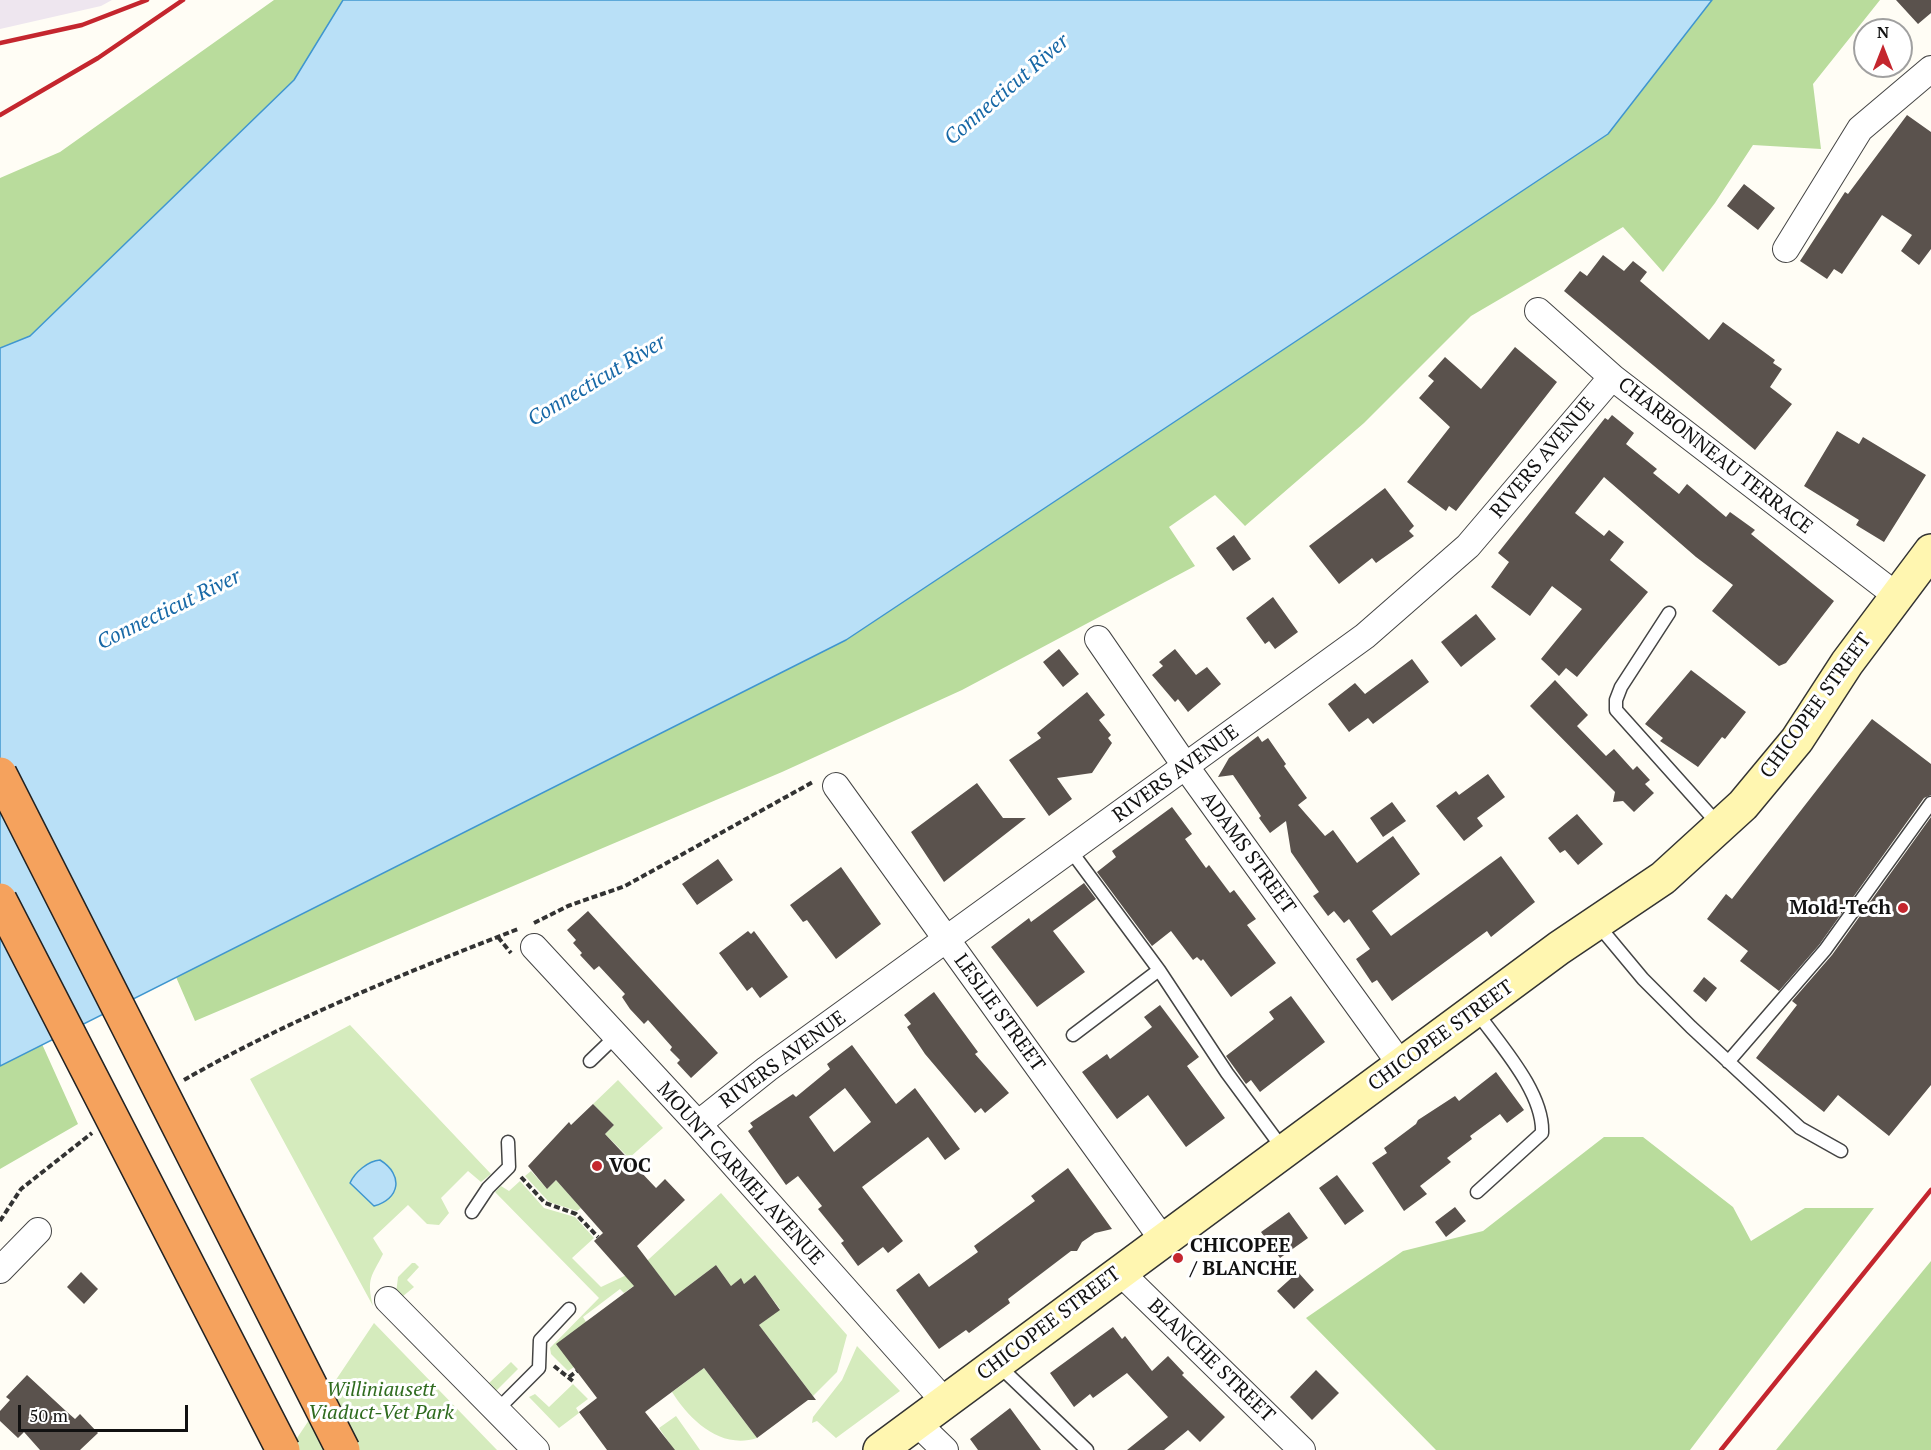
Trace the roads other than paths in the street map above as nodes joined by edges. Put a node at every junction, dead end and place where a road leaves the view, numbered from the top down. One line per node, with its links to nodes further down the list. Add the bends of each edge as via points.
1 (1931, 69): 2 (street, via 1860,129)
2 (1786, 249)
3 (1538, 311): 4 (street, CHARBONNEAU TERRACE)
4 (1612, 377): 6 (street, CHARBONNEAU TERRACE); 9 (street, RIVERS AVENUE, via 1468,546 1365,636)
5 (1931, 551): 6 (main road, CHICOPEE STREET)
6 (1897, 596): 13 (main road, CHICOPEE STREET, via 1797,740 1743,805)
7 (1669, 613): 13 (lane, via 1621,687 1616,710)
8 (1098, 639): 9 (street, ADAMS STREET)
9 (1186, 767): 14 (street, RIVERS AVENUE); 25 (street, ADAMS STREET)
10 (0, 774): 43 (highway, bridge)
11 (830, 781): 17 (street, LESLIE STREET)
12 (1931, 803): 24 (lane, via 1824,950)
13 (1720, 826): 16 (main road, CHICOPEE STREET, via 1662,878)
14 (1071, 851): 17 (street, RIVERS AVENUE); 19 (lane)
15 (0, 900): 42 (highway, bridge)
16 (1595, 922): 20 (main road, CHICOPEE STREET); 24 (lane, via 1643,979)
17 (946, 941): 26 (street, RIVERS AVENUE, via 766,1069); 33 (street, LESLIE STREET)
18 (534, 947): 22 (street, MOUNT CARMEL AVENUE)
19 (1159, 970): 21 (lane); 28 (lane)
20 (1475, 1010): 25 (main road, CHICOPEE STREET); 30 (lane, via 1530,1089 1543,1120 1542,1133)
21 (1073, 1035)
22 (616, 1036): 23 (lane); 26 (street, MOUNT CARMEL AVENUE)
23 (590, 1061)
24 (1728, 1062): 29 (lane, via 1800,1128)
25 (1401, 1065): 28 (main road, CHICOPEE STREET)
26 (698, 1124): 39 (street, MOUNT CARMEL AVENUE)
27 (508, 1142): 31 (lane, via 509,1167)
28 (1284, 1150): 33 (main road, CHICOPEE STREET)
29 (1841, 1151)
30 (1477, 1192)
31 (472, 1212)
32 (39, 1231): 34 (street)
33 (1163, 1240): 35 (main road, CHICOPEE STREET)
34 (0, 1270)
35 (1120, 1272): 38 (main road, CHICOPEE STREET); 48 (street, BLANCHE STREET)
36 (388, 1300): 40 (street)
37 (569, 1309): 40 (lane, via 540,1340 539,1368)
38 (996, 1363): 39 (main road, CHICOPEE STREET); 47 (lane)
39 (945, 1402): 41 (main road, CHICOPEE STREET)
40 (496, 1412): 44 (street)
41 (917, 1423): 45 (main road, CHICOPEE STREET); 46 (street)
42 (282, 1450)
43 (343, 1450)
44 (536, 1450)
45 (880, 1450)
46 (945, 1450)
47 (1087, 1450)
48 (1302, 1450)

